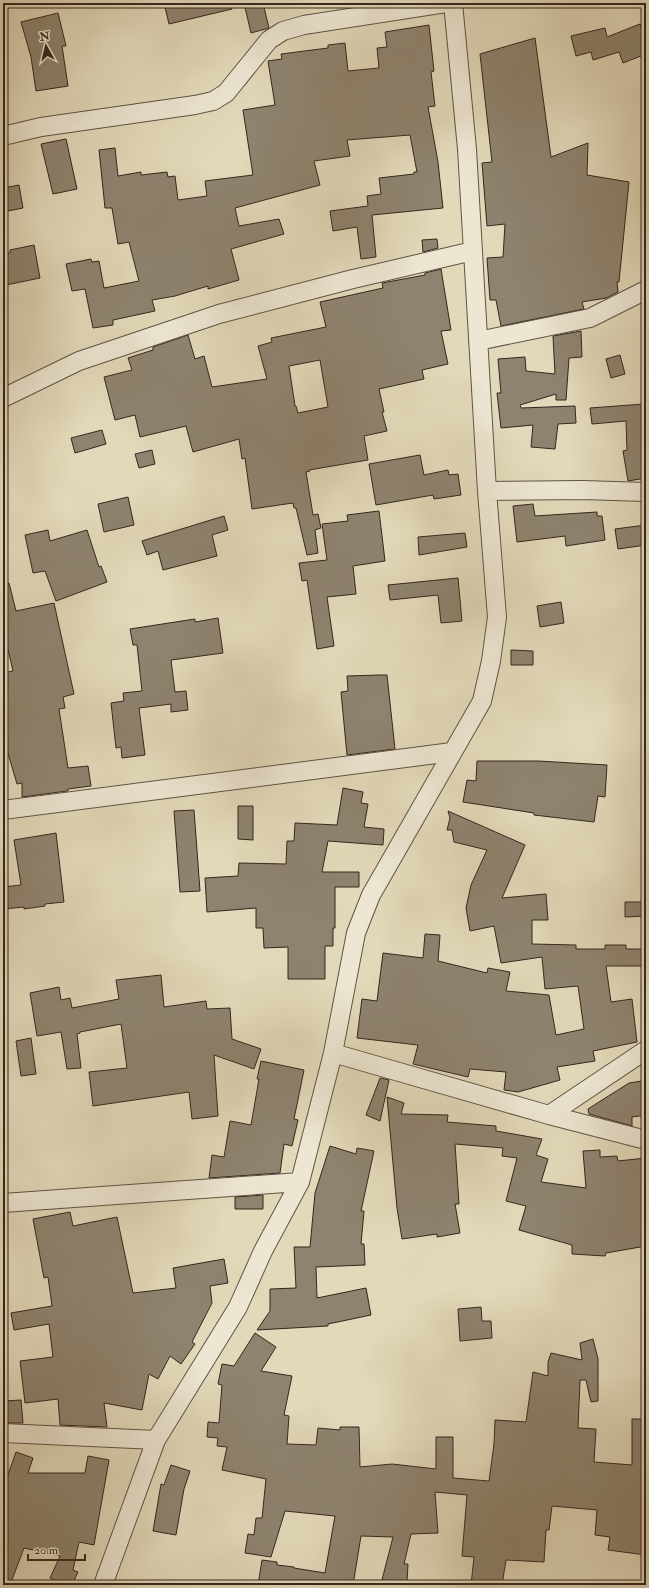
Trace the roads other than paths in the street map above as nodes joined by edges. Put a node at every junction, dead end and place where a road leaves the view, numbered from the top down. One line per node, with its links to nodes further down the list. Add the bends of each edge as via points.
1 (446, 3): 3 (street, via 304,25 283,31 269,40 226,93 213,101 41,127)
2 (453, 3): 4 (street, via 467,149)
3 (3, 136)
4 (473, 251): 6 (street); 7 (street, via 219,314 79,361)
5 (646, 290): 6 (street, via 590,318)
6 (478, 340): 8 (street)
7 (3, 398)
8 (487, 491): 9 (street); 10 (street, via 497,618 482,701)
9 (646, 492)
10 (452, 752): 11 (street); 13 (street, via 371,895 361,920 356,933)
11 (3, 810)
12 (646, 1050): 14 (street)
13 (333, 1053): 14 (street); 16 (street)
14 (549, 1115): 15 (street)
15 (646, 1140)
16 (300, 1182): 17 (street); 19 (street, via 263,1251 238,1307)
17 (3, 1203)
18 (3, 1433): 19 (street)
19 (156, 1440): 20 (street)
20 (103, 1585)

